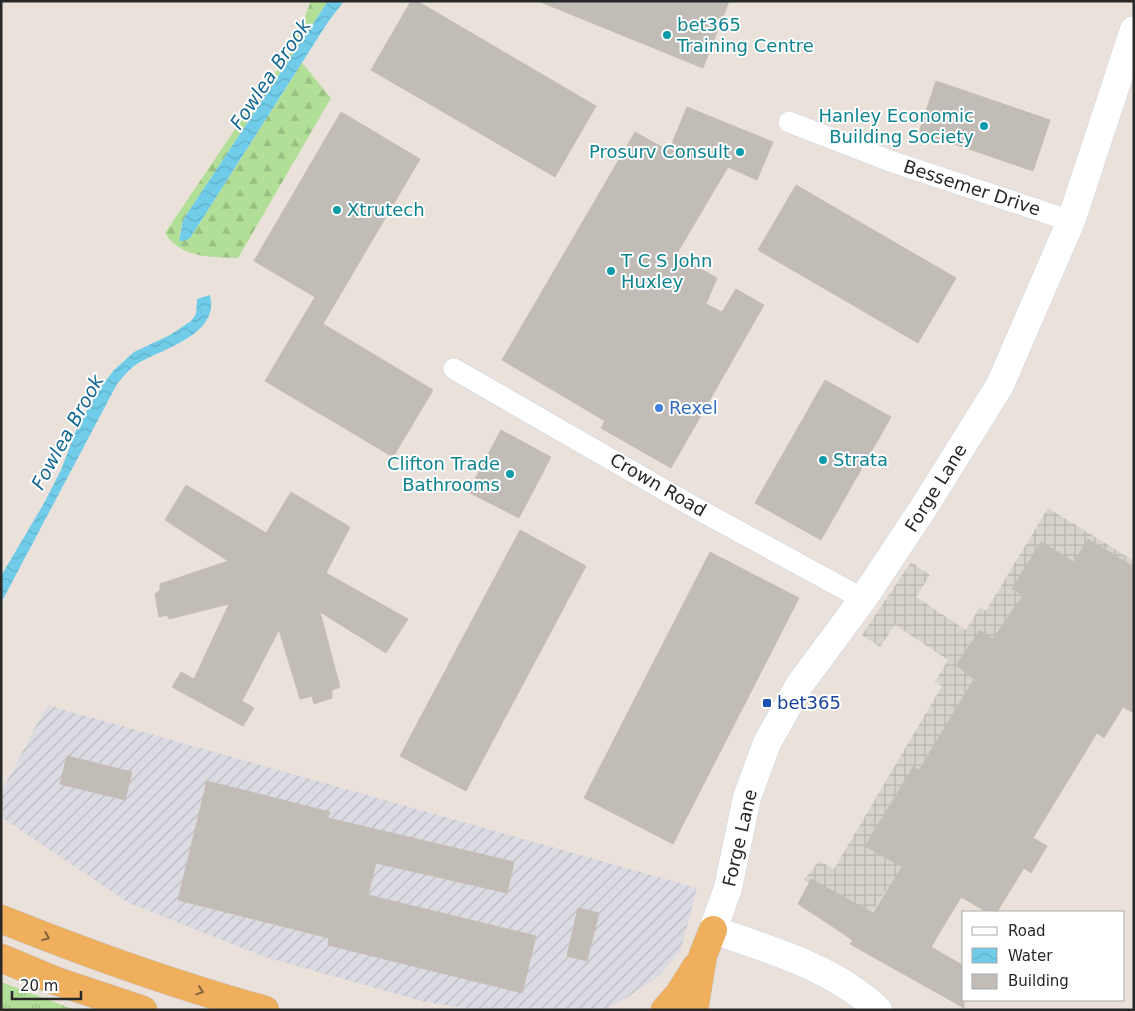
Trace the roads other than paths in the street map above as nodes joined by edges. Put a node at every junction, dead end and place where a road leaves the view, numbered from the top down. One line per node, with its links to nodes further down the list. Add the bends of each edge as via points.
1 (1134, 30): 2 (street, Forge Lane)
2 (1125, 81): 4 (street, Forge Lane)
3 (790, 122): 4 (street, Bessemer Drive, via 890,161)
4 (1071, 221): 6 (street, Forge Lane, via 1000,385)
5 (454, 369): 6 (street, Crown Road, via 694,507)
6 (863, 599): 8 (street, Forge Lane, via 800,684 767,743 747,797 728,888)
7 (1, 919): 12 (highway, one-way to 12, via 81,952)
8 (713, 930): 9 (highway); 15 (street, via 792,958 848,987)
9 (704, 956): 13 (highway, via 680,994); 14 (highway)
10 (1, 958): 11 (highway, via 56,981)
11 (143, 1010)
12 (265, 1010)
13 (665, 1010)
14 (694, 1010)
15 (878, 1010)

